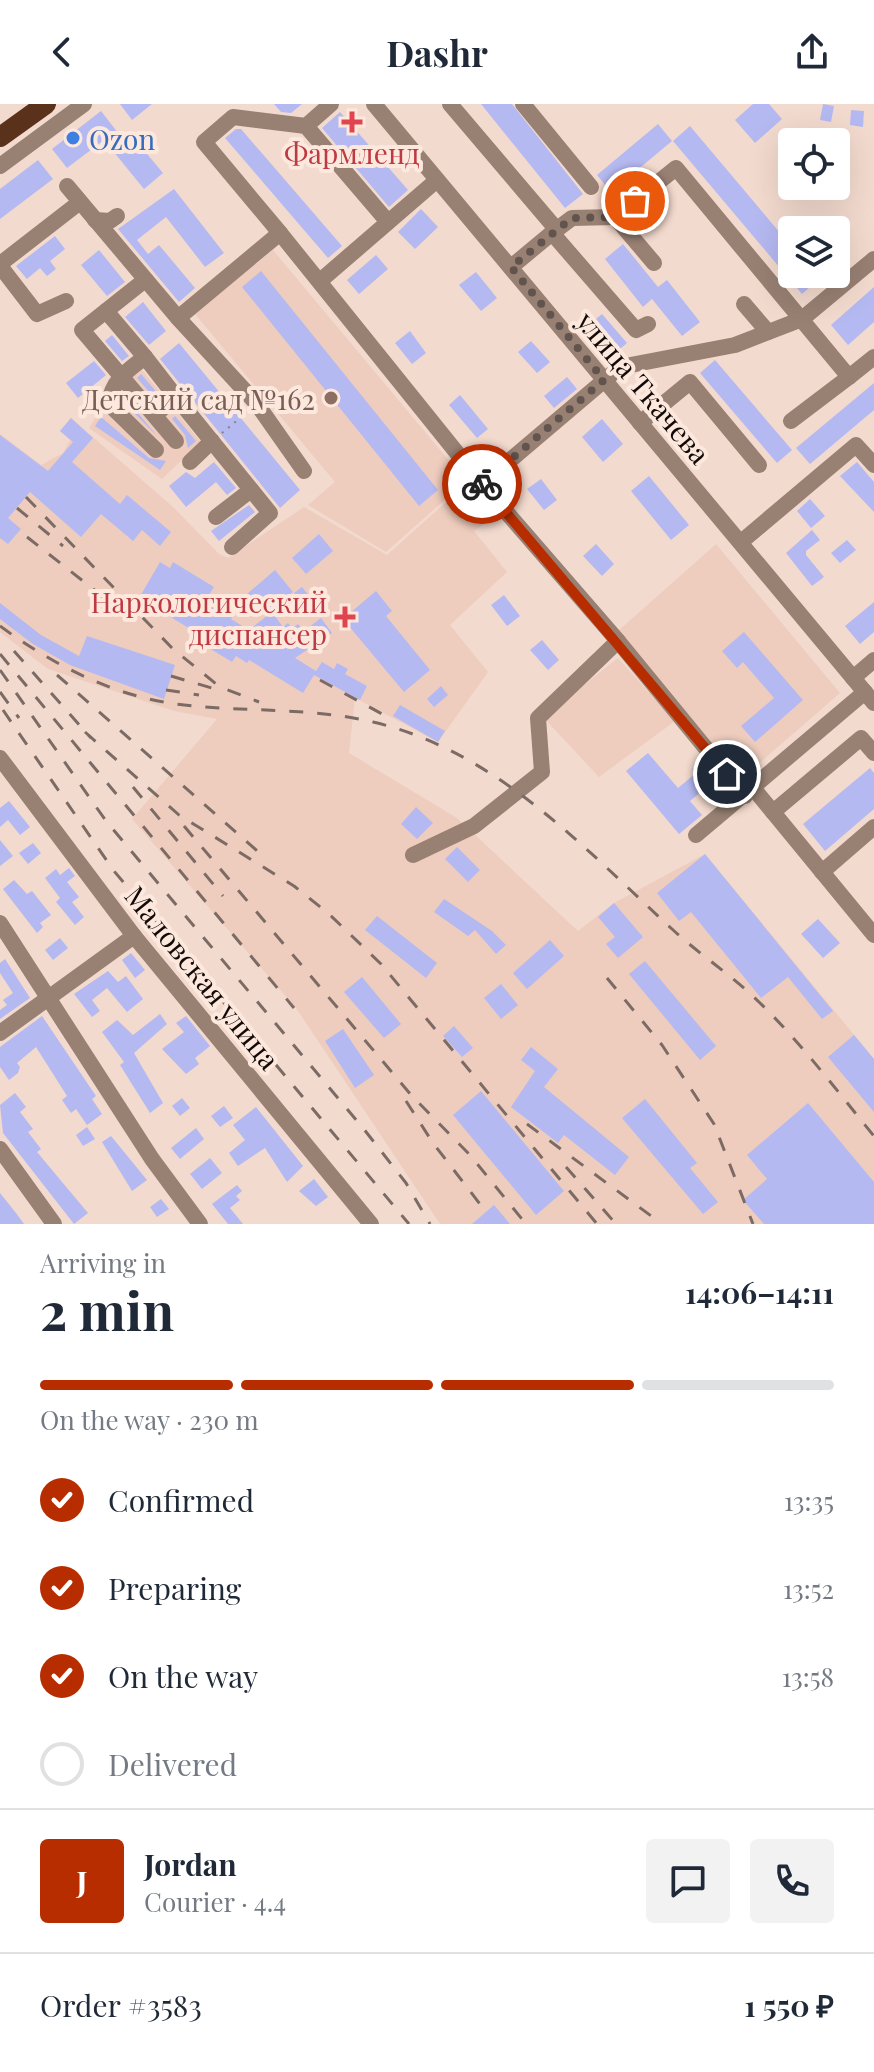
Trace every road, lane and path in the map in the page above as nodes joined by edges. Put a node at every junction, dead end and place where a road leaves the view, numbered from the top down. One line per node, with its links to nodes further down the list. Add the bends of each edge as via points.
1 (46, 104): 8 (main road)
2 (84, 104): 9 (street)
3 (331, 104): 7 (street)
4 (374, 104): 10 (street, улица Ткачева)
5 (450, 104): 18 (street)
6 (523, 104): 12 (street)
7 (306, 126): 17 (street); 19 (street, via 233,117 204,142)
8 (0, 137)
9 (0, 166)
10 (437, 180): 17 (street); 23 (street, улица Ткачева)
11 (67, 186): 13 (street)
12 (591, 187)
13 (80, 202): 16 (street); 22 (street)
14 (117, 216): 16 (street)
15 (615, 217): 18 (street, via 572,218); 21 (street); 30 (street, via 676,168)
16 (95, 220): 24 (street)
17 (388, 222): 25 (street)
18 (555, 232): 23 (street); 31 (street, via 636,330)
19 (280, 233): 25 (street); 29 (street)
20 (874, 259): 30 (street)
21 (654, 263)
22 (0, 265): 26 (street, via 37,314)
23 (511, 267): 37 (street, улица Ткачева)
24 (145, 280): 28 (street); 29 (street)
25 (320, 281): 50 (street)
26 (66, 301)
27 (744, 304): 32 (street)
28 (106, 311): 33 (street); 35 (street, via 82,330)
29 (178, 318): 39 (street)
30 (802, 319): 32 (street); 36 (street)
31 (648, 324)
32 (768, 332): 37 (street, via 735,345 620,367)
33 (145, 357): 35 (street); 38 (street)
34 (874, 357): 36 (street)
35 (121, 376): 40 (street); 45 (street, via 109,404)
36 (849, 377): 41 (street)
37 (604, 380): 42 (street, улица Ткачева); 50 (street)
38 (176, 397): 40 (street); 44 (street)
39 (257, 404): 44 (path); 49 (street)
40 (155, 415): 43 (street)
41 (791, 421)
42 (640, 423): 47 (street, via 690,382); 53 (street, улица Ткачева)
43 (176, 441)
44 (212, 441): 46 (street); 51 (street)
45 (156, 450)
46 (190, 462)
47 (759, 465)
48 (874, 465): 53 (street, via 856,445)
49 (304, 471)
50 (482, 484): 55 (street)
51 (251, 490): 52 (street); 54 (street, via 270,513)
52 (216, 517)
53 (741, 542): 57 (street, улица Ткачева)
54 (232, 547)
55 (618, 641): 61 (street); 65 (street, via 538,718 542,772 474,826)
56 (874, 660): 57 (street)
57 (853, 678): 58 (street, улица Ткачева)
58 (869, 698): 61 (street)
59 (874, 753): 62 (street, via 861,738)
60 (0, 758): 71 (street, Маловская улица)
61 (749, 792): 62 (street); 64 (street)
62 (773, 812): 66 (street)
63 (874, 827): 66 (street)
64 (696, 835)
65 (413, 855)
66 (822, 872): 68 (street)
67 (874, 906): 68 (street)
68 (860, 917): 70 (street)
69 (0, 923): 72 (street)
70 (874, 935)
71 (134, 936): 72 (street); 77 (street, Маловская улица)
72 (51, 997): 73 (street); 76 (street, via 152,1159)
73 (0, 1033)
74 (0, 1149): 75 (street)
75 (54, 1224)
76 (200, 1224)
77 (371, 1224)

